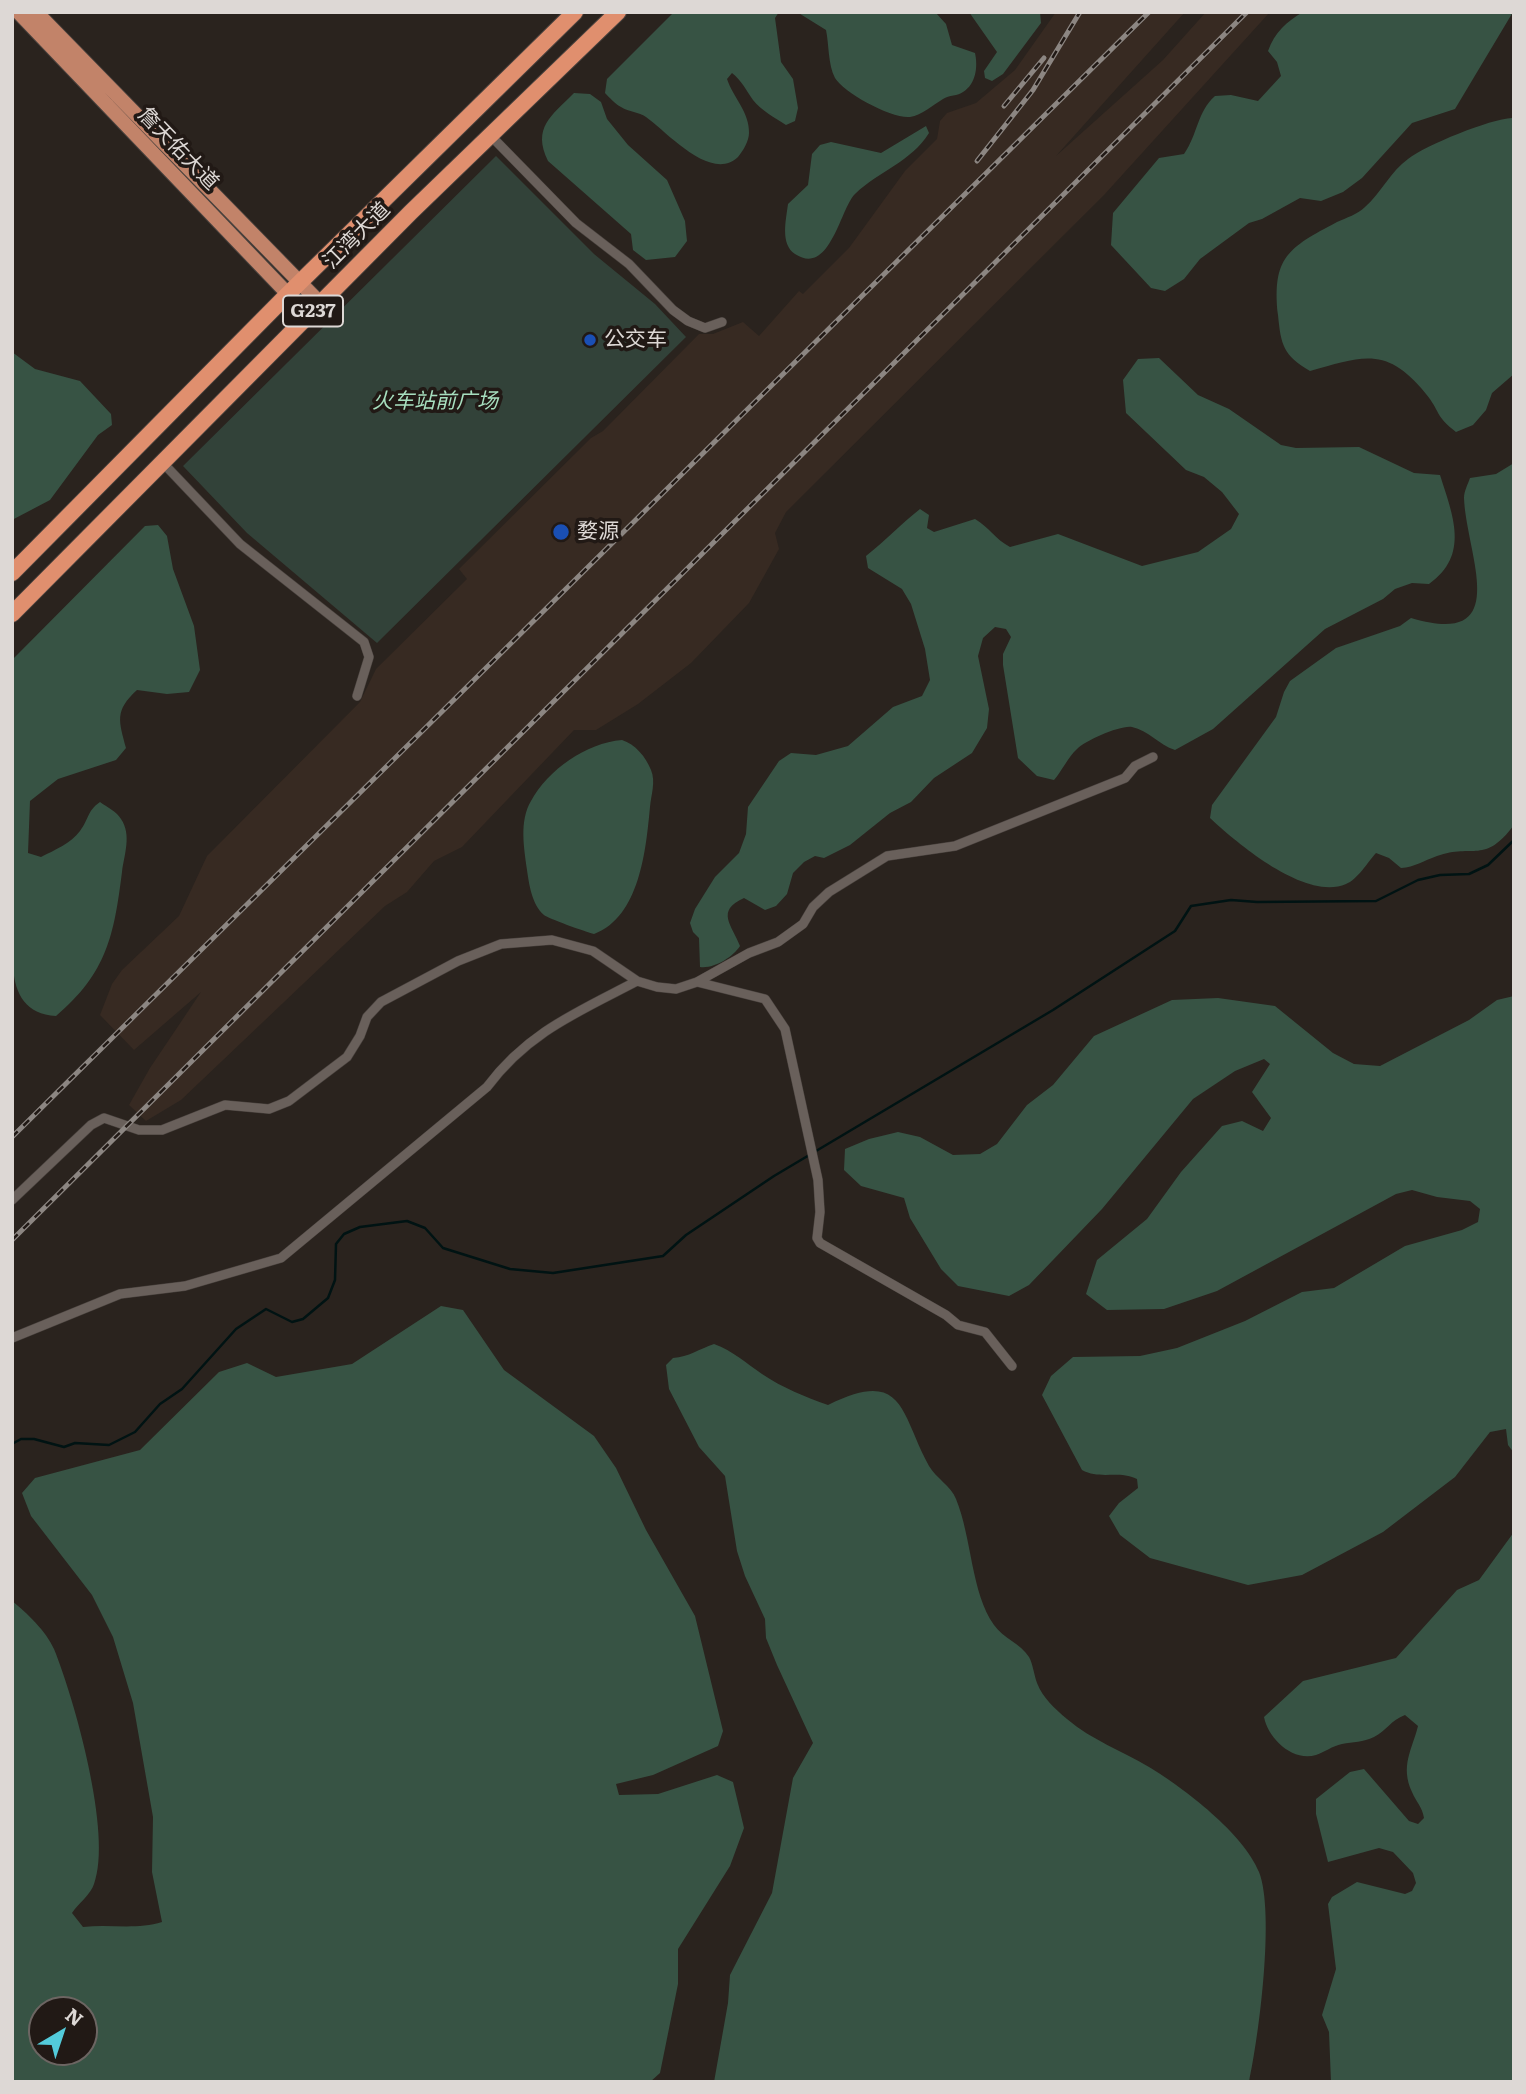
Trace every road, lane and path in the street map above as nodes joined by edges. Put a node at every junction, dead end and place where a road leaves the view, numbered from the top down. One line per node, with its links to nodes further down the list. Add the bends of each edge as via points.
1 (19, 12): 6 (main road, 詹天佑大道)
2 (36, 12): 6 (main road, 詹天佑大道)
3 (575, 12): 6 (highway, 江湾大道 / G237)
4 (618, 12): 5 (highway, 江湾大道 / G237)
5 (491, 136): 7 (highway, 江湾大道 / G237); 9 (street, via 576,222 629,264 684,319 705,328)
6 (294, 289): 7 (main road, 詹天佑大道); 8 (main road, 詹天佑大道); 11 (highway, 江湾大道 / G237)
7 (320, 303): 8 (highway, 江湾大道 / G237)
8 (308, 315): 10 (highway, 江湾大道 / G237)
9 (722, 322)
10 (164, 464): 12 (highway, 江湾大道 / G237); 13 (street, via 240,544 364,642 369,657)
11 (12, 573)
12 (12, 614)
13 (357, 696)
14 (1153, 757): 16 (street, via 1135,765 1125,778 955,846 887,856 829,891 803,924 778,942)
15 (637, 981): 16 (street, via 676,989); 17 (street, via 612,961 552,940 501,944 381,1002 347,1057 289,1101 269,1109 225,1105 162,1130 139,1130 104,1118); 18 (street, via 534,1037 487,1087 281,1258 185,1286 120,1294)
16 (697, 982): 19 (street, via 759,996 779,1015 818,1180 820,1243 958,1325 985,1332)
17 (12, 1200)
18 (12, 1338)
19 (1012, 1366)

